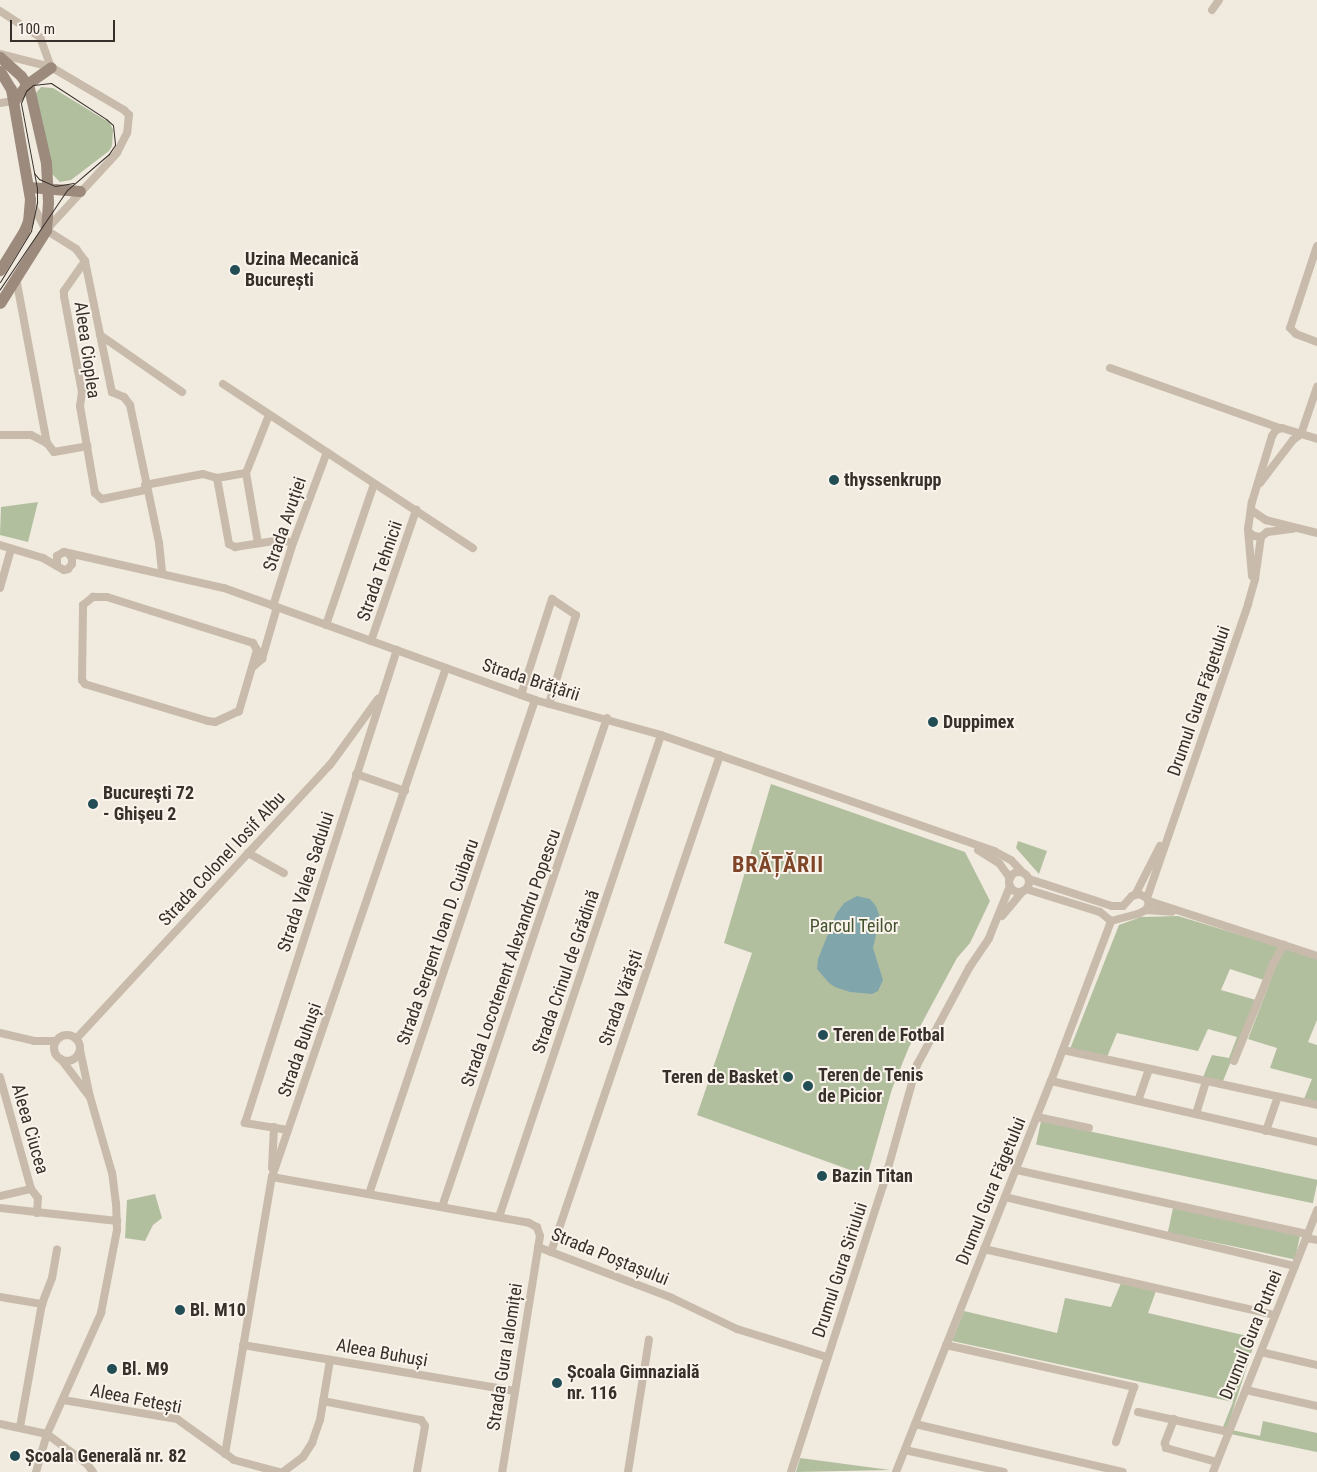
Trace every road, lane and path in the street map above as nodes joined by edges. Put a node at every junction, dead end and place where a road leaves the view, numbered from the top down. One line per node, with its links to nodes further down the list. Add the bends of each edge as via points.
1 (1219, 0): 3 (street)
2 (0, 10): 5 (street, via 40,37)
3 (1212, 10)
4 (0, 56): 5 (street); 7 (main road)
5 (51, 66): 7 (main road); 12 (street, via 129,115 128,133 121,147)
6 (0, 71): 8 (main road, via 9,84)
7 (27, 84): 8 (main road); 11 (main road, via 40,134)
8 (14, 101): 9 (street); 10 (main road)
9 (0, 103)
10 (29, 187): 11 (main road); 13 (main road)
11 (48, 189): 12 (main road); 14 (main road)
12 (80, 191): 14 (street)
13 (30, 199): 14 (street); 17 (main road, via 24,231)
14 (46, 230): 16 (street, via 76,249); 18 (main road)
15 (1317, 246): 21 (street, via 1290,328 1296,334)
16 (86, 261): 20 (street); 35 (street, Aleea Cioplea, via 64,292 82,392 80,406)
17 (0, 270)
18 (16, 278): 19 (main road); 34 (street)
19 (0, 303)
20 (100, 335): 25 (street, Aleea Cioplea); 41 (street, via 112,392 124,397 130,405)
21 (1317, 342)
22 (1110, 368): 27 (street)
23 (223, 384): 26 (street)
24 (1317, 387): 29 (street)
25 (182, 392)
26 (269, 415): 37 (street); 38 (street)
27 (1279, 428): 28 (street); 31 (street)
28 (1289, 430): 29 (street); 32 (street)
29 (1301, 434): 32 (street); 33 (street)
30 (0, 435): 34 (street, via 31,435)
31 (1271, 439): 36 (street, via 1276,448); 42 (street)
32 (1293, 440): 36 (street)
33 (1317, 440)
34 (47, 443): 35 (street, via 54,452)
35 (87, 446): 41 (street, Aleea Cioplea, via 95,493 99,498)
36 (1287, 448): 42 (street)
37 (326, 452): 40 (street); 50 (street, Strada Avuției)
38 (246, 473): 39 (street, Aleea Cioplea); 49 (street)
39 (217, 478): 41 (street, Aleea Cioplea, via 203,474); 49 (street, via 230,544 235,547)
40 (374, 484): 43 (street); 64 (street)
41 (145, 487): 60 (street, via 159,544)
42 (1256, 488): 44 (street, via 1251,510)
43 (416, 510): 52 (street); 65 (street, Strada Tehnicii)
44 (1259, 519): 45 (street); 46 (street, via 1248,526); 48 (street, via 1268,526)
45 (1298, 528): 47 (street); 48 (street)
46 (1250, 532): 48 (street, via 1254,536); 62 (street, Drumul Gura Făgetului)
47 (1317, 533)
48 (1264, 535): 62 (street, Drumul Gura Făgetului)
49 (258, 543): 50 (street, via 280,540)
50 (293, 543): 63 (street, Strada Avuției)
51 (0, 546): 53 (street)
52 (473, 548)
53 (11, 549): 57 (street); 61 (street)
54 (69, 554): 55 (street, via 64,552); 56 (street, Strada Brățării); 58 (street)
55 (57, 556): 57 (street); 59 (street)
56 (92, 557): 58 (street); 60 (street, Strada Brățării)
57 (43, 558): 59 (street)
58 (72, 564): 59 (street, via 66,570)
59 (57, 566)
60 (162, 573): 63 (street, Strada Brățării, via 213,584)
61 (0, 588)
62 (1252, 590): 78 (street, Drumul Gura Făgetului)
63 (275, 607): 64 (street, Strada Brățării); 67 (street, Strada Avuției, via 262,659)
64 (326, 625): 65 (street, Strada Brățării)
65 (371, 641): 66 (street, Strada Brățării)
66 (397, 650): 68 (street, Strada Brățării); 69 (street, Strada Valea Sadului)
67 (252, 668): 67 (street, Strada Avuției, via 257,650 253,643 107,598 92,597 83,606 82,680 86,684 215,722 238,711)
68 (446, 668): 70 (street, Strada Brățării); 77 (street, Strada Buhuși)
69 (382, 694): 76 (street, Strada Valea Sadului); 80 (street, Strada Colonel Iosif Albu, via 330,765)
70 (521, 695): 71 (street, Strada Brățării); 72 (street, via 552,599 576,615)
71 (535, 700): 72 (street, Strada Brățării); 122 (street, Strada Sergent Ioan D. Cuibaru)
72 (549, 704): 73 (street, Strada Brățării)
73 (607, 718): 74 (street, Strada Brățării); 125 (street, Strada Locotenent Alexandru Popescu)
74 (661, 735): 75 (street, Strada Brățării); 129 (street, Strada Crinul de Grădină)
75 (720, 755): 79 (street, Strada Brățării); 136 (street, Strada Vărăști)
76 (356, 774): 77 (street); 114 (street, Strada Valea Sadului, via 245,1123)
77 (405, 791): 116 (street, Strada Buhuși)
78 (1172, 822): 86 (street, Drumul Gura Făgetului); 87 (street, Drumul Gura Făgetului)
79 (958, 839): 81 (street, Strada Brățării, via 1005,857); 84 (street, Strada Brățării, via 999,863)
80 (248, 853): 82 (street); 96 (street, Strada Colonel Iosif Albu)
81 (1022, 872): 83 (street); 84 (street, via 1016,872)
82 (284, 873)
83 (1029, 879): 85 (street); 88 (street)
84 (1010, 882): 85 (street, via 1014,890); 92 (street, Drumul Gura Siriului)
85 (1024, 890): 91 (street); 92 (street, Drumul Gura Siriului)
86 (1135, 895): 87 (street); 88 (street, via 1126,904)
87 (1148, 899): 89 (street, Drumul Gura Făgetului); 90 (street)
88 (1112, 906): 91 (street, Drumul Gura Făgetului, via 1108,909)
89 (1146, 910): 90 (street); 91 (street, via 1121,920)
90 (1181, 913): 93 (street)
91 (1109, 918): 100 (street, Drumul Gura Făgetului)
92 (999, 919): 145 (street, Drumul Gura Siriului, via 917,1064 883,1186)
93 (1284, 945): 94 (street); 103 (street)
94 (1317, 956)
95 (0, 1033): 97 (street)
96 (76, 1038): 98 (street, via 66,1035); 99 (street)
97 (34, 1041): 98 (street); 101 (street)
98 (56, 1041): 101 (street)
99 (80, 1050): 102 (street, via 73,1059); 108 (street)
100 (1063, 1050): 104 (street); 106 (street, Drumul Gura Făgetului)
101 (55, 1052): 102 (street)
102 (61, 1059): 108 (street)
103 (1234, 1061)
104 (1149, 1069): 107 (street); 110 (street)
105 (0, 1077): 121 (street, Aleea Ciucea)
106 (1051, 1081): 110 (street); 113 (street, Drumul Gura Făgetului)
107 (1206, 1081): 109 (street); 112 (street)
108 (90, 1097): 130 (street, via 112,1173)
109 (1278, 1097): 111 (street); 117 (street)
110 (1138, 1101): 112 (street)
111 (1317, 1104)
112 (1196, 1114): 117 (street)
113 (1037, 1117): 115 (street); 119 (street, Drumul Gura Făgetului)
114 (274, 1127): 116 (street); 120 (street)
115 (1089, 1128)
116 (288, 1130): 120 (street, Strada Buhuși)
117 (1266, 1131): 118 (street)
118 (1317, 1142)
119 (1016, 1170): 124 (street, Drumul Gura Făgetului); 131 (street)
120 (272, 1177): 122 (street, Strada Poștașului); 142 (street, Strada Buhuși)
121 (31, 1189): 123 (street, Aleea Ciucea); 128 (street, Aleea Ciucea, via 38,1198)
122 (369, 1194): 125 (street, Strada Poștașului)
123 (0, 1196)
124 (1005, 1197): 135 (street, Drumul Gura Făgetului); 137 (street)
125 (442, 1207): 129 (street, Strada Poștașului)
126 (0, 1208): 128 (street)
127 (1317, 1210): 131 (street, Drumul Gura Putnei)
128 (38, 1213): 130 (street)
129 (499, 1217): 133 (street, Strada Poștașului, via 534,1224 540,1233)
130 (117, 1221): 150 (street, via 101,1313)
131 (1307, 1236): 132 (street); 137 (street, Drumul Gura Putnei)
132 (1317, 1240)
133 (538, 1247): 136 (street, Strada Poștașului); 149 (street, Strada Gura Ialomiței)
134 (57, 1249): 139 (street, via 52,1278)
135 (984, 1249): 140 (street); 143 (street, Drumul Gura Făgetului)
136 (551, 1252): 145 (street, Strada Poștașului, via 672,1298 737,1329)
137 (1295, 1266): 140 (street, Drumul Gura Putnei)
138 (0, 1297): 139 (street)
139 (42, 1304): 157 (street)
140 (1275, 1315): 144 (street, Drumul Gura Putnei)
141 (649, 1340): 169 (street)
142 (244, 1345): 146 (street, Aleea Buhuși); 162 (street, Strada Buhuși)
143 (946, 1345): 156 (street, Drumul Gura Făgetului); 160 (street, via 1134,1387)
144 (1261, 1352): 147 (street); 148 (street, Drumul Gura Putnei)
145 (827, 1357): 170 (street, Drumul Gura Siriului)
146 (330, 1360): 149 (street, Aleea Buhuși); 151 (street)
147 (1317, 1365)
148 (1246, 1390): 152 (street); 158 (street, Drumul Gura Putnei)
149 (515, 1392): 168 (street, Strada Gura Ialomiței)
150 (63, 1400): 159 (street); 162 (street, Aleea Fetești, via 177,1419)
151 (323, 1401): 166 (street, via 316,1433 308,1450); 167 (street, via 420,1420 425,1426)
152 (1317, 1406)
153 (1138, 1412): 154 (street)
154 (1174, 1419): 158 (street); 163 (street, via 1166,1448)
155 (0, 1424): 157 (street)
156 (915, 1424): 161 (street, Drumul Gura Făgetului); 173 (street)
157 (20, 1427): 159 (street)
158 (1229, 1432): 163 (street, Drumul Gura Putnei)
159 (47, 1434): 164 (street); 165 (street)
160 (1116, 1442)
161 (904, 1450): 171 (street, Drumul Gura Făgetului); 172 (street)
162 (225, 1454): 166 (street, Aleea Fetești, via 243,1463)
163 (1217, 1462): 174 (street, Drumul Gura Putnei)
164 (36, 1472)
165 (93, 1472)
166 (281, 1472)
167 (417, 1472)
168 (502, 1472)
169 (628, 1472)
170 (791, 1472)
171 (896, 1472)
172 (1004, 1472)
173 (1123, 1472)
174 (1213, 1472)

